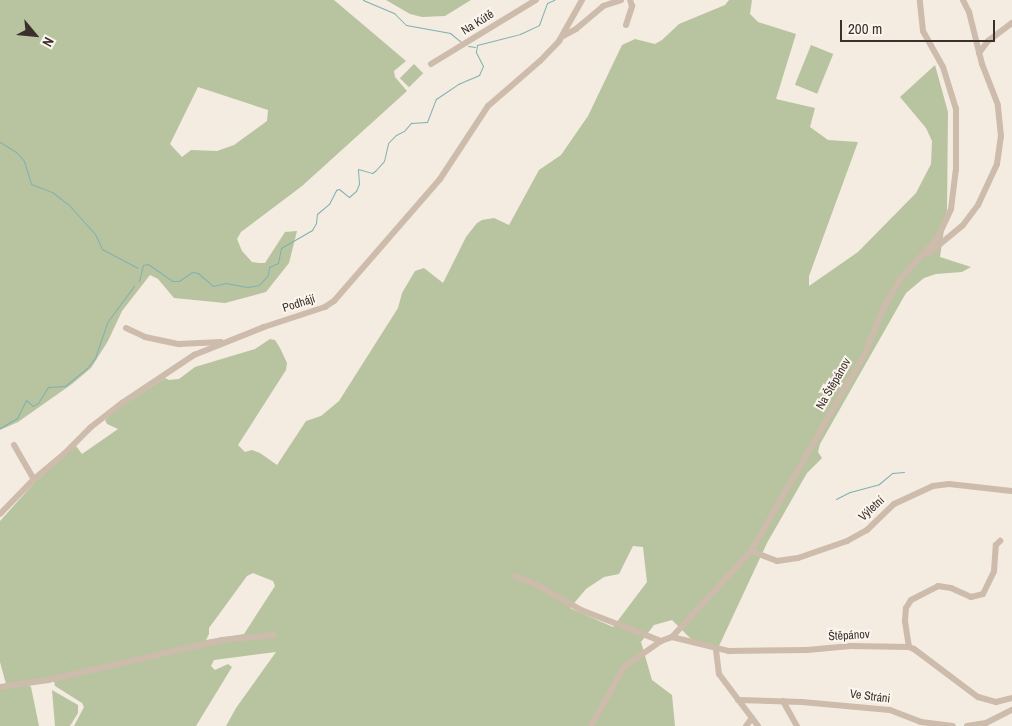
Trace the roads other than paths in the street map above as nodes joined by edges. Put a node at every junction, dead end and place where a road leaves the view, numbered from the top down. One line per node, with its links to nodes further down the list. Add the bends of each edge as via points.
1 (536, 0): 11 (street, Na Kútě)
2 (582, 0): 9 (street, Podhájí)
3 (621, 0): 9 (street, via 603,6 576,29)
4 (630, 0): 8 (street, via 632,6)
5 (920, 0): 12 (street, Na Štěpánov, via 923,31 943,67 956,108 956,170 951,209 938,238)
6 (963, 0): 10 (street)
7 (1012, 23): 10 (street)
8 (626, 25)
9 (562, 36): 14 (street, Podhájí, via 540,61 488,106 440,179 334,301 325,307)
10 (979, 53): 12 (street, via 998,106 1001,136 997,164 971,215)
11 (431, 64)
12 (917, 262): 20 (street, Na Štěpánov, via 901,278 884,307 864,355)
13 (126, 328): 14 (street, via 145,337 179,344)
14 (222, 342): 16 (street, Podhájí, via 194,355 122,403)
15 (14, 445): 16 (street)
16 (34, 478): 18 (street, Podhájí)
17 (1012, 491): 20 (street, Výletní, via 949,484 933,486 894,504 867,530 847,541 798,558 777,561)
18 (0, 514)
19 (1000, 541): 25 (street, via 996,545 994,571 983,594 971,597 952,588 938,586 910,600 906,608)
20 (751, 552): 23 (street, Na Štěpánov)
21 (515, 576): 24 (street, via 581,610)
22 (274, 635): 27 (street, via 222,640 48,680)
23 (672, 637): 24 (street, Na Štěpánov); 26 (street, Štěpánov)
24 (661, 641): 33 (street, Na Štěpánov, via 624,668)
25 (909, 647): 26 (street, Štěpánov); 28 (street, via 978,697 996,702)
26 (716, 650): 29 (street, via 720,674)
27 (0, 687)
28 (1012, 698)
29 (738, 700): 30 (street, Ve Stráni); 32 (street)
30 (783, 701): 36 (street); 37 (street, Ve Stráni, via 890,710 921,722)
31 (1012, 710): 38 (street, via 986,723)
32 (752, 718): 34 (street); 35 (street)
33 (591, 726)
34 (746, 726)
35 (758, 726)
36 (797, 726)
37 (953, 726)
38 (967, 726)

